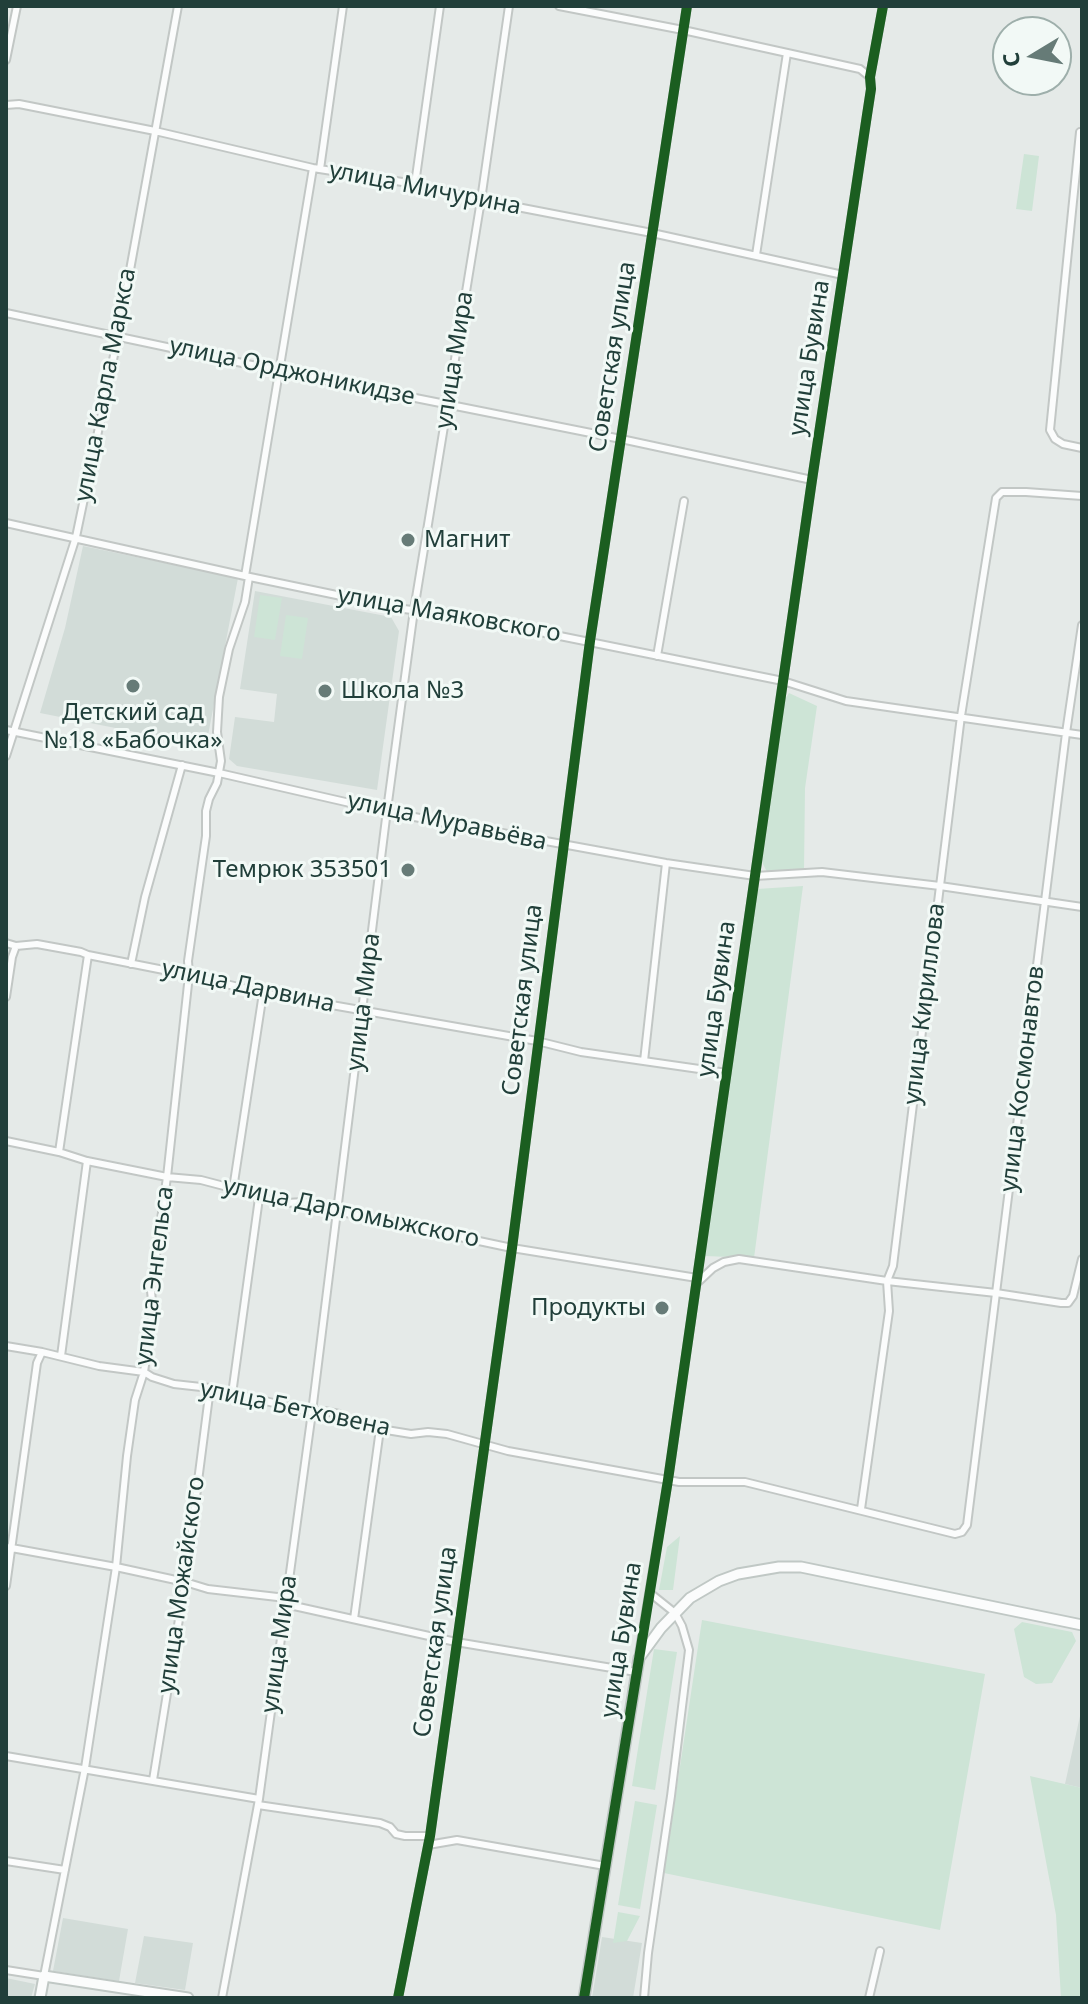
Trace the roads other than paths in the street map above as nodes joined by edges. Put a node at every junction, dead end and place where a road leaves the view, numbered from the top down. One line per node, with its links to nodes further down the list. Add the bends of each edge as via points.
1 (17, 6): 11 (street)
2 (178, 6): 14 (street, улица Карла Маркса)
3 (343, 6): 16 (street, улица Энгельса)
4 (440, 6): 17 (street)
5 (509, 6): 18 (street, улица Мира)
6 (559, 6): 9 (street)
7 (687, 6): 9 (street, Советская улица)
8 (883, 6): 12 (street, улица Бувина)
9 (683, 30): 10 (street); 19 (street, Советская улица)
10 (787, 53): 12 (street, via 860,69); 20 (street)
11 (6, 60)
12 (870, 77): 21 (street, улица Бувина)
13 (6, 105): 14 (street, улица Мичурина)
14 (155, 131): 16 (street, улица Мичурина); 23 (street, улица Карла Маркса)
15 (1080, 132): 27 (street, via 1050,430 1063,444)
16 (316, 168): 17 (street, улица Мичурина); 24 (street, улица Энгельса)
17 (415, 184): 18 (street, улица Мичурина)
18 (481, 200): 19 (street, улица Мичурина); 25 (street, улица Мира)
19 (652, 233): 20 (street, улица Мичурина); 26 (street, Советская улица)
20 (756, 255): 21 (street, улица Мичурина)
21 (843, 275): 28 (street, улица Бувина)
22 (6, 313): 23 (street, улица Орджоникидзе)
23 (118, 336): 24 (street, улица Орджоникидзе); 32 (street, улица Карла Маркса)
24 (280, 371): 25 (street, улица Орджоникидзе); 33 (street, улица Энгельса)
25 (449, 404): 26 (street, улица Орджоникидзе); 34 (street, улица Мира)
26 (621, 439): 28 (street, улица Орджоникидзе); 36 (street, Советская улица)
27 (1082, 448)
28 (812, 480): 38 (street, улица Бувина)
29 (1082, 496): 39 (street, улица Кириллова, via 1002,492 996,498)
30 (684, 501): 37 (street)
31 (6, 523): 32 (street, улица Маяковского)
32 (76, 537): 33 (street, улица Маяковского); 40 (street, улица Карла Маркса)
33 (247, 576): 34 (street, улица Маяковского); 45 (street, улица Энгельса, via 219,697)
34 (414, 610): 36 (street, улица Маяковского); 46 (street, улица Мира)
35 (1082, 625): 41 (street, улица Космонавтов)
36 (590, 641): 37 (street, улица Маяковского); 47 (street, Советская улица)
37 (657, 656): 38 (street, улица Маяковского)
38 (783, 681): 39 (street, улица Маяковского, via 846,701); 49 (street, улица Бувина)
39 (961, 716): 41 (street, улица Маяковского); 50 (street, улица Кириллова)
40 (10, 730): 43 (street, улица Карла Маркса); 44 (street, улица Муравьёва)
41 (1066, 733): 42 (street, улица Маяковского); 51 (street, улица Космонавтов)
42 (1082, 735)
43 (6, 756)
44 (182, 765): 45 (street, улица Муравьёва); 56 (street)
45 (219, 773): 46 (street, улица Муравьёва); 57 (street, улица Энгельса, via 206,811)
46 (387, 810): 47 (street, улица Муравьёва); 60 (street, улица Мира)
47 (563, 845): 48 (street, улица Муравьёва); 61 (street, Советская улица)
48 (666, 863): 49 (street, улица Муравьёва); 62 (street)
49 (755, 876): 50 (street, улица Муравьёва, via 822,872); 63 (street, улица Бувина)
50 (940, 886): 51 (street, улица Муравьёва); 74 (street, улица Кириллова)
51 (1045, 901): 52 (street, улица Муравьёва); 75 (street, улица Космонавтов)
52 (1082, 907)
53 (6, 943): 54 (street, улица Дарвина)
54 (16, 946): 55 (street, улица Дарвина, via 37,944); 59 (street)
55 (88, 955): 56 (street, улица Дарвина); 65 (street)
56 (131, 964): 57 (street, улица Дарвина)
57 (189, 975): 58 (street, улица Дарвина); 67 (street, улица Энгельса)
58 (263, 993): 60 (street, улица Дарвина); 68 (street)
59 (6, 997)
60 (363, 1011): 61 (street, улица Дарвина); 70 (street, улица Мира)
61 (537, 1041): 62 (street, улица Дарвина); 71 (street, Советская улица)
62 (644, 1061): 63 (street, улица Дарвина)
63 (727, 1073): 73 (street, улица Бувина)
64 (6, 1141): 65 (street, улица Даргомыжского)
65 (59, 1152): 66 (street, улица Даргомыжского)
66 (87, 1161): 67 (street, улица Даргомыжского); 78 (street)
67 (167, 1177): 68 (street, улица Даргомыжского); 79 (street, улица Энгельса)
68 (233, 1189): 69 (street, улица Даргомыжского)
69 (259, 1198): 70 (street, улица Даргомыжского); 81 (street)
70 (337, 1211): 71 (street, улица Даргомыжского); 82 (street, улица Мира)
71 (512, 1248): 73 (street, улица Даргомыжского); 84 (street, Советская улица)
72 (1082, 1259): 75 (street, via 1068,1303)
73 (696, 1281): 74 (street, via 724,1262 739,1259); 85 (street, улица Бувина)
74 (887, 1281): 75 (street); 86 (street, улица Кириллова, via 889,1311)
75 (996, 1293): 87 (street, улица Космонавтов)
76 (6, 1346): 77 (street, улица Бетховена)
77 (42, 1352): 78 (street, улица Бетховена); 88 (street)
78 (61, 1356): 79 (street, улица Бетховена)
79 (144, 1372): 80 (street, улица Бетховена, via 174,1384); 89 (street, улица Энгельса, via 135,1400)
80 (210, 1388): 81 (street, улица Бетховена); 90 (street, улица Можайского)
81 (232, 1394): 82 (street, улица Бетховена)
82 (312, 1412): 83 (street, улица Бетховена, via 339,1414 345,1422); 93 (street, улица Мира)
83 (380, 1429): 84 (street, улица Бетховена, via 447,1434); 95 (street)
84 (485, 1445): 85 (street, улица Бетховена); 97 (street, Советская улица)
85 (668, 1480): 86 (street, улица Бетховена, via 745,1482); 92 (street, улица Бувина)
86 (861, 1509): 87 (street, улица Бетховена)
87 (962, 1532)
88 (9, 1547): 89 (street); 91 (street)
89 (116, 1567): 90 (street); 101 (street, улица Энгельса)
90 (185, 1582): 93 (street); 102 (street, улица Можайского)
91 (6, 1586)
92 (650, 1593): 94 (street); 98 (street, улица Бувина)
93 (285, 1601): 95 (street); 103 (street, улица Мира)
94 (675, 1613): 96 (street, via 699,1592 729,1577 801,1567); 98 (street); 117 (street, улица Бувина, via 689,1650)
95 (354, 1619): 97 (street)
96 (1082, 1625)
97 (456, 1642): 99 (street); 104 (street, Советская улица)
98 (639, 1658): 99 (street, улица Бувина)
99 (636, 1672): 107 (street, улица Бувина)
100 (6, 1756): 101 (street)
101 (85, 1768): 102 (street); 108 (street, улица Энгельса)
102 (153, 1780): 103 (street)
103 (259, 1802): 104 (street, via 380,1823 405,1836); 114 (street, улица Мира)
104 (430, 1836): 105 (street, Советская улица)
105 (428, 1845): 107 (street, via 457,1840); 115 (street, Советская улица)
106 (6, 1861): 108 (street)
107 (605, 1866): 116 (street, улица Бувина)
108 (65, 1870): 111 (street, улица Энгельса)
109 (880, 1951): 118 (street)
110 (6, 1970): 111 (street)
111 (44, 1976): 112 (street); 113 (street)
112 (40, 1998)
113 (188, 1998)
114 (222, 1998)
115 (398, 1998)
116 (584, 1998)
117 (644, 1998)
118 (869, 1998)

